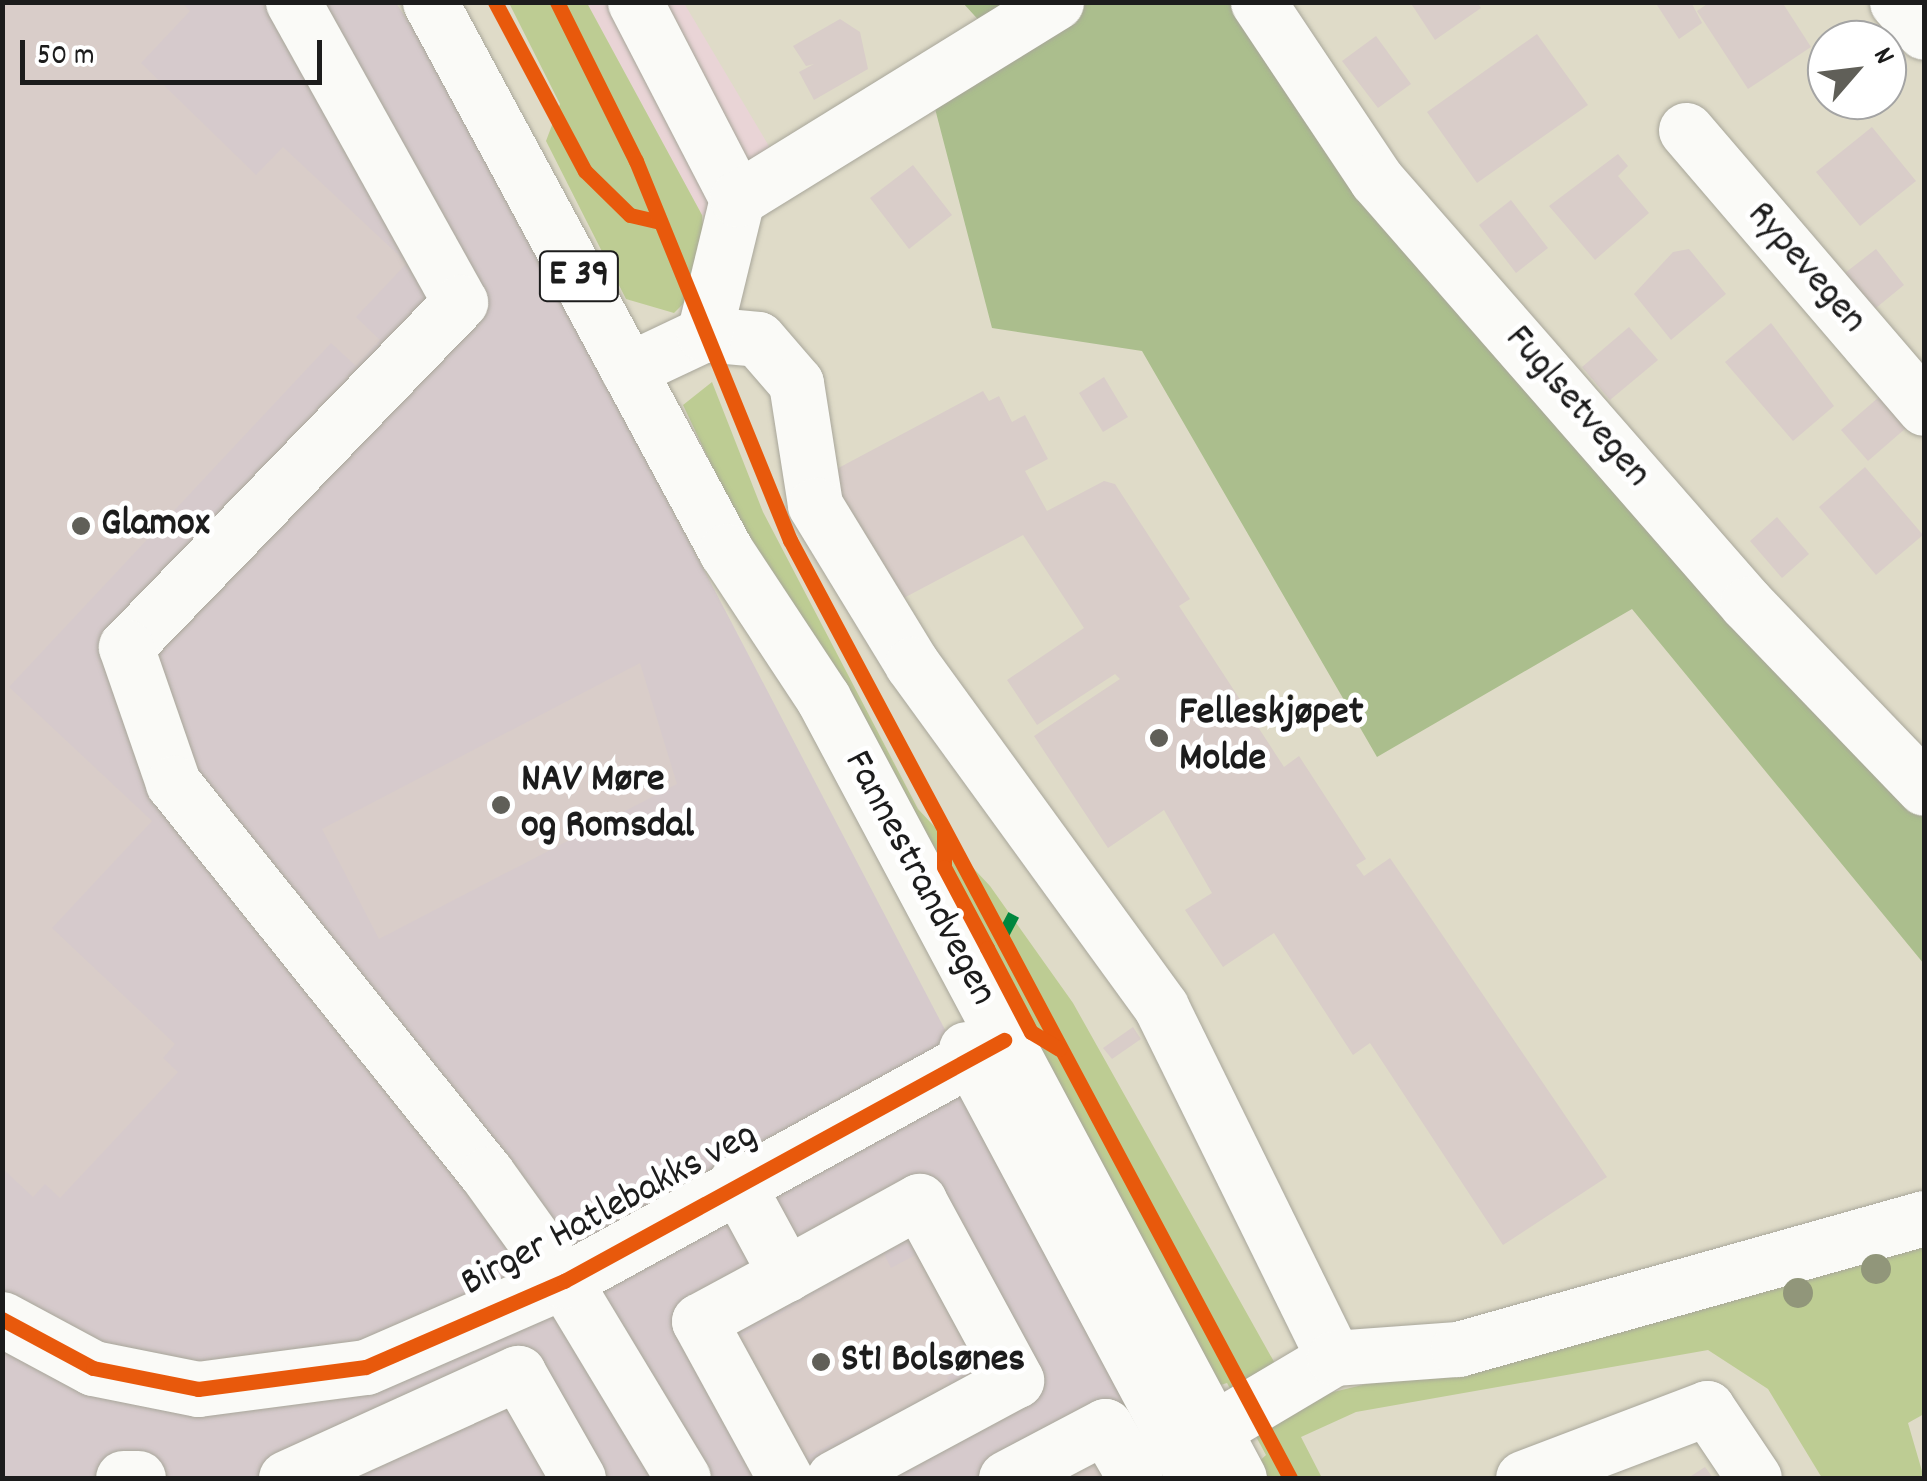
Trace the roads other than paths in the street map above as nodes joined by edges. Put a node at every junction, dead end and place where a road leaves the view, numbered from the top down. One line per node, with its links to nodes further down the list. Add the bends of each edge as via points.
1 (294, 2): 18 (main road, via 460,302 126,647 173,783)
2 (430, 2): 11 (main road, Fannestrandvegen / E 39)
3 (634, 2): 9 (main road)
4 (1056, 2): 9 (main road)
5 (1258, 2): 13 (main road, Fuglsetvegen, via 1376,179 1747,604)
6 (1896, 2): 7 (main road)
7 (1924, 32)
8 (1686, 130): 12 (main road, Rypevegen)
9 (737, 199): 10 (main road)
10 (704, 334): 11 (main road); 20 (main road, via 758,338 796,383 815,505 912,664 1162,1007)
11 (628, 370): 14 (main road, Fannestrandvegen / E 39, via 726,551 823,698)
12 (1924, 408)
13 (1924, 788)
14 (987, 1048): 15 (main road, Birger Hatlebakks veg); 21 (main road, Fannestrandvegen / E 39)
15 (736, 1182): 17 (main road); 18 (main road, Birger Hatlebakks veg)
16 (1924, 1218): 20 (main road, via 1458,1349)
17 (786, 1274): 27 (main road, via 699,1321); 28 (main road, via 919,1201 1016,1380)
18 (564, 1280): 19 (main road, Birger Hatlebakks veg, via 366,1367 198,1390 93,1368); 26 (main road)
19 (2, 1319)
20 (1334, 1358): 21 (main road)
21 (1180, 1459): 29 (main road, via 1105,1426); 30 (main road, Fannestrandvegen / E 39)
22 (123, 1478): 23 (main road)
23 (138, 1478)
24 (286, 1478): 25 (main road, via 518,1373)
25 (578, 1478)
26 (683, 1478)
27 (785, 1478)
28 (834, 1478)
29 (1006, 1478)
30 (1239, 1478)
31 (1524, 1478): 32 (main road, via 1707,1408)
32 (1754, 1478)

